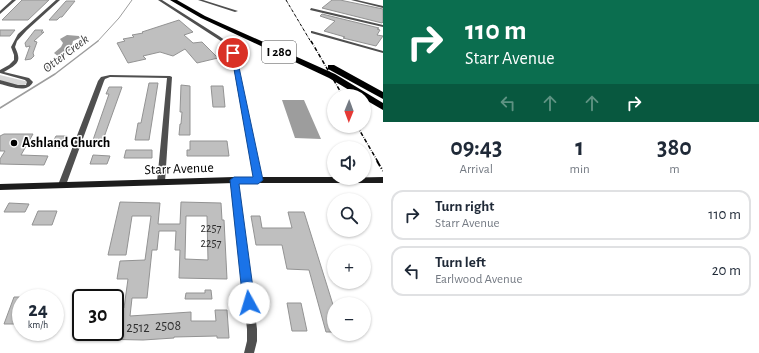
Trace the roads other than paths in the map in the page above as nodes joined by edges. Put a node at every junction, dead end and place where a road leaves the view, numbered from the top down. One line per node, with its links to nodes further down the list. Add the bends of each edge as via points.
1 (14, 0): 13 (street)
2 (58, 0): 18 (street, via 14,42 17,59)
3 (160, 0): 23 (street, via 218,36 233,53)
4 (173, 0): 21 (highway, I 280, via 203,17 332,76)
5 (182, 0): 14 (highway, I 280)
6 (188, 0): 8 (highway)
7 (353, 0): 9 (street)
8 (200, 3): 11 (street)
9 (383, 6)
10 (311, 9): 15 (street)
11 (236, 11)
12 (210, 12): 14 (highway)
13 (0, 13)
14 (235, 26): 20 (highway, I 280, via 330,67)
15 (383, 26)
16 (312, 32): 17 (street)
17 (383, 52)
18 (0, 72): 19 (street, via 30,82 28,86 21,87)
19 (0, 82)
20 (383, 96)
21 (383, 106)
22 (234, 180): 23 (main road, Starr Avenue); 25 (main road, Starr Avenue); 28 (street, via 248,294)
23 (258, 180): 24 (main road, Starr Avenue)
24 (383, 180)
25 (161, 182): 26 (main road, Starr Avenue); 26 (street, via 170,77 110,76 101,81)
26 (62, 186): 27 (main road, Starr Avenue)
27 (0, 187)
28 (252, 352)

